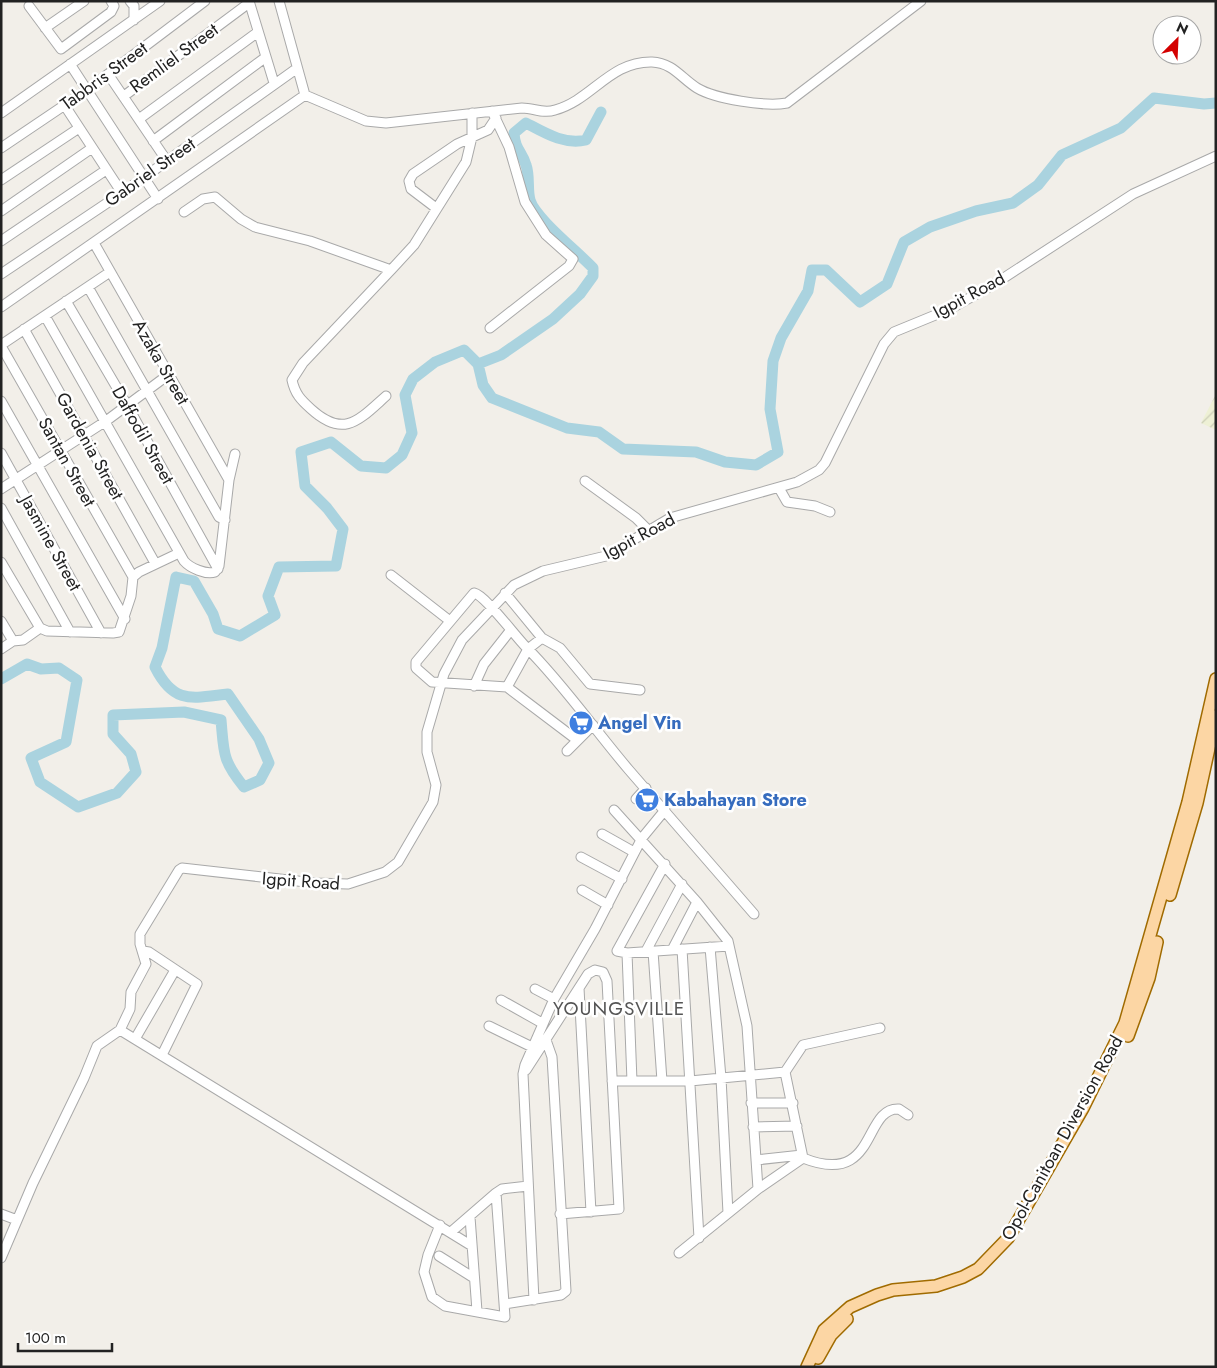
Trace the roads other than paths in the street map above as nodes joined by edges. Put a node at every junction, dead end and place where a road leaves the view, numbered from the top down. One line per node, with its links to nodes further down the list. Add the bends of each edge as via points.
1 (84, 1): 12 (street)
2 (111, 1): 12 (street, via 114,6 111,12 61,49)
3 (160, 1): 10 (street)
4 (205, 1): 17 (street, Tabbris Street)
5 (279, 1): 16 (street)
6 (921, 1): 25 (street, via 787,103 771,104 708,94 665,64 645,62 620,68 556,110 541,112 528,108)
7 (249, 2): 13 (street); 21 (street, Remliel Street)
8 (29, 3): 12 (street)
9 (135, 3): 10 (street); 11 (street)
10 (152, 7): 11 (street)
11 (134, 20): 15 (street)
12 (45, 28)
13 (258, 32): 14 (street); 26 (street)
14 (266, 57): 18 (street); 29 (street)
15 (70, 64): 19 (street); 23 (street)
16 (296, 69): 18 (street, Gabriel Street); 20 (street)
17 (108, 74): 19 (street, Tabbris Street); 21 (street)
18 (274, 82): 33 (street, Gabriel Street)
19 (87, 90): 22 (street, Tabbris Street); 35 (street)
20 (305, 95): 24 (street, via 366,122); 38 (street)
21 (124, 96): 26 (street)
22 (65, 106): 27 (street); 30 (street, Tabbris Street)
23 (1, 113)
24 (472, 113): 25 (street); 28 (street)
25 (494, 114): 28 (street, via 488,130); 51 (street, via 509,147 526,202 546,235 573,259 569,266)
26 (139, 119): 29 (street)
27 (79, 128): 31 (street); 36 (street)
28 (472, 137): 39 (street, via 466,162); 39 (street, via 413,174 410,189)
29 (153, 141): 33 (street)
30 (1, 148)
31 (92, 148): 34 (street); 40 (street)
32 (1216, 156): 68 (street, Igpit Road, via 1133,194 996,283 894,332 884,344 819,470 806,479)
33 (167, 161): 35 (street, Gabriel Street)
34 (106, 170): 37 (street); 42 (street)
35 (144, 177): 37 (street, Gabriel Street); 38 (street)
36 (1, 180)
37 (122, 193): 46 (street, Gabriel Street)
38 (158, 199): 43 (street)
39 (436, 208): 44 (street, via 414,245)
40 (1, 211)
41 (184, 212): 44 (street, via 215,196 255,227 310,241)
42 (1, 241)
43 (94, 243): 45 (street, Azaka Street); 49 (street)
44 (391, 270): 56 (street, via 303,363 292,380 297,396 333,424 345,425 362,418)
45 (110, 272): 47 (street); 54 (street, Azaka Street)
46 (1, 274)
47 (88, 287): 48 (street); 55 (street)
48 (66, 302): 50 (street); 58 (street, Daffodil Street)
49 (1, 307)
50 (45, 316): 52 (street); 59 (street)
51 (490, 328)
52 (24, 329): 53 (street); 60 (street, Gardenia Street)
53 (1, 345): 61 (street, Santan Street)
54 (168, 375): 55 (street); 66 (street, Azaka Street)
55 (147, 389): 58 (street); 72 (street, via 218,517)
56 (386, 396)
57 (1, 401): 64 (street)
58 (127, 405): 59 (street); 77 (street, Daffodil Street)
59 (106, 420): 60 (street); 74 (street)
60 (85, 435): 61 (street); 76 (street, Gardenia Street)
61 (61, 451): 64 (street); 79 (street, Santan Street)
62 (1, 453): 65 (street, Jasmine Street)
63 (235, 454): 66 (street)
64 (37, 465): 65 (street); 82 (street)
65 (16, 479): 69 (street); 88 (street, Jasmine Street)
66 (229, 480): 72 (street)
67 (585, 481): 73 (street)
68 (779, 488): 71 (street, via 786,502 815,506); 73 (street, Igpit Road, via 676,516)
69 (1, 489)
70 (1, 508): 87 (street)
71 (830, 512)
72 (224, 520): 77 (street)
73 (648, 530): 80 (street, Igpit Road, via 606,556 543,571 514,584)
74 (179, 553): 76 (street); 77 (street, via 190,567 213,574)
75 (1, 562): 85 (street)
76 (155, 563): 79 (street)
77 (218, 569)
78 (391, 576): 84 (street)
79 (133, 577): 82 (street)
80 (505, 593): 81 (street, Igpit Road); 89 (street)
81 (494, 608): 84 (street, via 474,593); 86 (street); 94 (street, Igpit Road, via 462,640)
82 (125, 619): 88 (street, via 119,632)
83 (1, 621): 90 (street)
84 (450, 621): 94 (street, via 415,664 428,681)
85 (39, 627): 87 (street, via 46,631); 90 (street, via 23,640)
86 (510, 631): 92 (street); 95 (street, via 484,664)
87 (70, 632): 88 (street)
88 (100, 633)
89 (542, 638): 92 (street); 97 (street, via 560,648 590,684)
90 (13, 641): 91 (street)
91 (1, 649)
92 (528, 649): 96 (street); 99 (street)
93 (1216, 680): 172 (main road, Opol-Canitoan Diversion Road, via 1188,802 1125,1024 1083,1108 1008,1238 978,1269 963,1277 936,1286 893,1290 850,1307 824,1330)
94 (440, 683): 95 (street); 121 (street, Igpit Road, via 427,732 436,793 398,862 385,872 348,884 182,868 141,930 139,940)
95 (474, 686): 96 (street)
96 (507, 687): 100 (street)
97 (640, 690)
98 (1216, 716): 173 (main road, Opol-Canitoan Diversion Road, via 1197,803 1133,1026 1014,1242 996,1263 963,1286 896,1297 860,1309 831,1335)
99 (592, 725): 100 (street); 102 (street)
100 (577, 740): 101 (street)
101 (567, 751)
102 (646, 788): 103 (street); 105 (street)
103 (636, 799)
104 (614, 810): 107 (street)
105 (665, 810): 107 (street); 116 (street)
106 (602, 834): 108 (street)
107 (642, 838): 108 (street); 110 (street)
108 (634, 852): 111 (street)
109 (581, 857): 111 (street)
110 (664, 864): 112 (street); 123 (street, via 616,949)
111 (622, 879): 115 (street)
112 (682, 884): 114 (street); 122 (street)
113 (582, 890): 115 (street)
114 (697, 902): 117 (street, via 726,936); 120 (street)
115 (608, 905): 127 (street)
116 (754, 914)
117 (729, 946): 118 (street); 139 (street, via 745,1015)
118 (710, 948): 119 (street); 140 (street)
119 (682, 949): 120 (street); 144 (street)
120 (672, 950): 122 (street)
121 (143, 951): 124 (street); 132 (street, via 146,964 131,992 130,1010)
122 (650, 951): 123 (street); 143 (street)
123 (627, 952): 142 (street)
124 (175, 970): 133 (street); 136 (street, via 196,986)
125 (578, 988): 134 (street); 141 (street, via 592,971 600,970 605,975); 155 (street)
126 (535, 989): 127 (street)
127 (554, 999): 129 (street)
128 (501, 1000): 129 (street)
129 (542, 1023): 135 (street)
130 (489, 1026): 135 (street)
131 (880, 1028): 137 (street, via 803,1045)
132 (120, 1030): 133 (street); 160 (street, via 97,1046)
133 (135, 1039): 136 (street)
134 (546, 1040): 138 (street); 158 (street, via 552,1057)
135 (532, 1047): 138 (street)
136 (162, 1055): 161 (street)
137 (785, 1072): 139 (street); 146 (street)
138 (524, 1074): 152 (street)
139 (750, 1075): 140 (street); 145 (street)
140 (721, 1078): 144 (street); 156 (street)
141 (612, 1080): 142 (street); 155 (street, via 619,1209)
142 (632, 1081): 143 (street)
143 (662, 1081): 144 (street)
144 (690, 1081): 163 (street)
145 (751, 1103): 146 (street); 149 (street)
146 (793, 1103): 148 (street)
147 (908, 1115): 150 (street, via 899,1108 887,1111 860,1152 848,1161 826,1166)
148 (797, 1126): 149 (street); 150 (street)
149 (753, 1127): 151 (street)
150 (803, 1157): 151 (street); 153 (street)
151 (756, 1160): 153 (street)
152 (528, 1186): 154 (street, via 502,1189); 169 (street)
153 (758, 1189): 156 (street)
154 (496, 1193): 159 (street); 170 (street)
155 (591, 1212): 158 (street)
156 (728, 1213): 163 (street)
157 (1, 1214): 160 (street)
158 (560, 1214): 169 (street, via 566,1291)
159 (470, 1217): 162 (street); 164 (street)
160 (17, 1220): 167 (street)
161 (440, 1225): 162 (street); 171 (street, via 424,1272 432,1297 445,1306)
162 (451, 1232): 164 (street)
163 (699, 1238): 165 (street)
164 (472, 1246): 168 (street)
165 (679, 1253)
166 (439, 1256): 168 (street)
167 (1, 1258)
168 (474, 1278): 171 (street)
169 (534, 1300): 170 (street)
170 (505, 1304): 171 (street, via 506,1316 503,1318)
171 (477, 1311)
172 (807, 1367)
173 (814, 1367)

